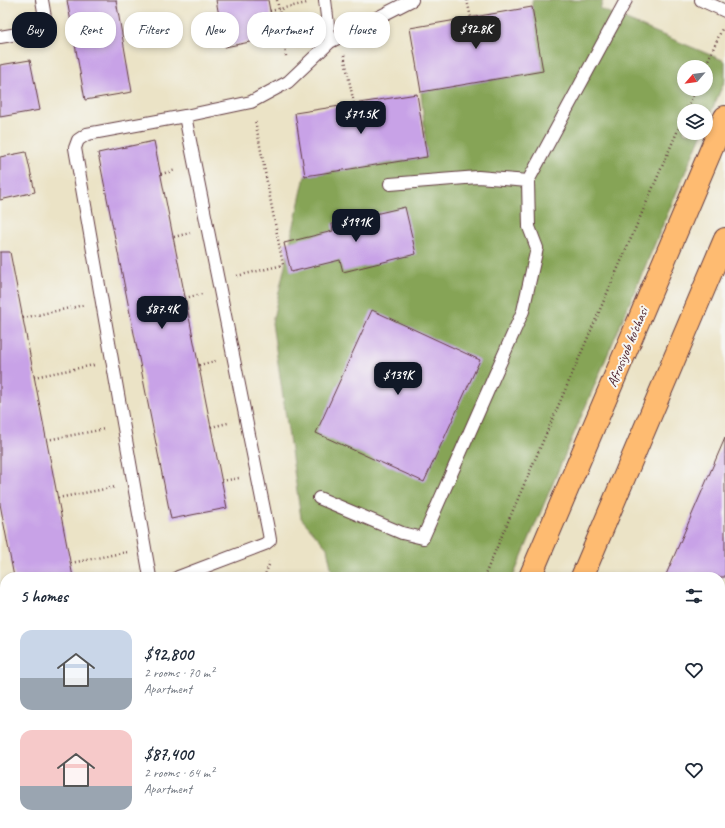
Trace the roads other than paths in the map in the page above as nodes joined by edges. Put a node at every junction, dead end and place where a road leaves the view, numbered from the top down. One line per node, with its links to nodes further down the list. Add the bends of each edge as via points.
1 (42, 0): 8 (lane, via 47,29)
2 (412, 0): 6 (lane)
3 (626, 0): 13 (lane)
4 (701, 0): 7 (lane)
5 (320, 1): 9 (lane)
6 (389, 12)
7 (725, 12)
8 (0, 37)
9 (334, 37)
10 (334, 41): 11 (lane, via 288,82 251,102)
11 (185, 116): 17 (lane, via 87,134 78,140 75,148); 18 (lane, via 270,540 266,544)
12 (725, 117): 19 (main road, Afrosiyob ko'chasi)
13 (528, 181): 14 (lane, via 478,177); 16 (lane, via 529,228 537,248 523,311 423,538)
14 (390, 184)
15 (725, 239): 20 (main road)
16 (319, 498)
17 (149, 572)
18 (191, 572)
19 (532, 572)
20 (584, 572)

